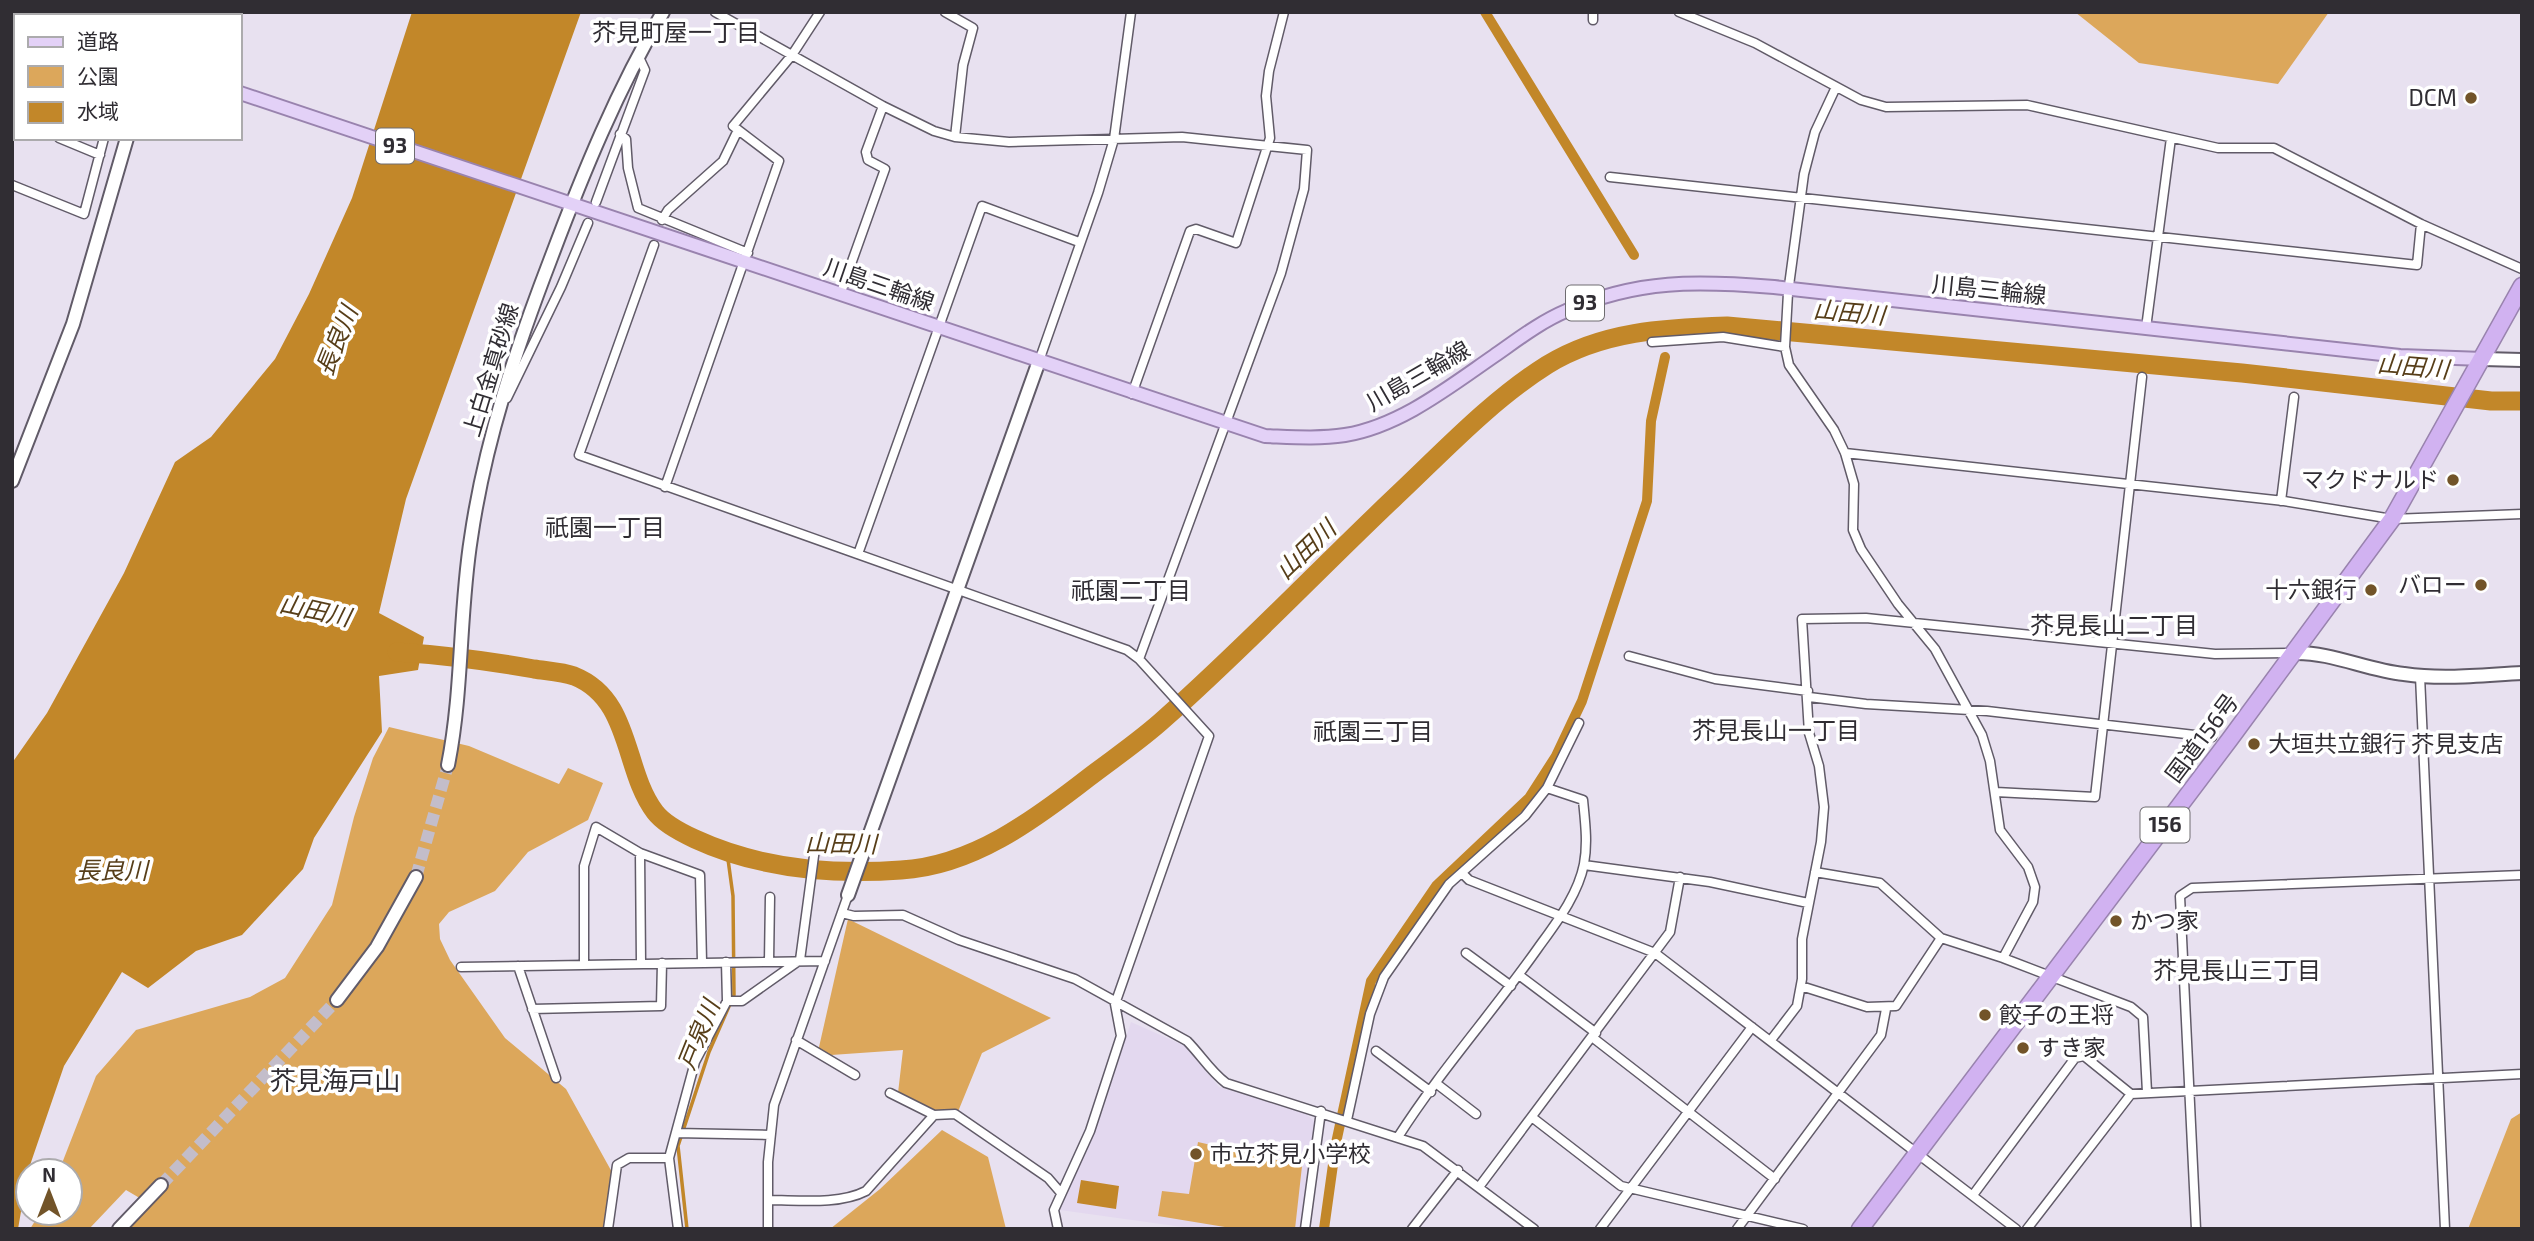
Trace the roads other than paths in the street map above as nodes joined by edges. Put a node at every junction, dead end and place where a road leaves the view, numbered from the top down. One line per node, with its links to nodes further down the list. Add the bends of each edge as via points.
1 (663, 12): 8 (street, 上白金真砂線)
2 (715, 12): 9 (street)
3 (820, 12): 9 (street)
4 (945, 12): 15 (street, via 973,28 963,65)
5 (1131, 12): 17 (street)
6 (1284, 12): 21 (street, via 1269,71)
7 (1679, 12): 10 (street, via 1755,43)
8 (638, 55): 14 (street, via 645,69); 27 (street, 上白金真砂線)
9 (792, 55): 12 (street); 13 (street, via 733,127)
10 (1836, 87): 16 (street, via 1886,107 2027,105); 25 (street, via 1815,132)
11 (242, 94): 27 (main road, 川島三輪線 / 93)
12 (883, 106): 15 (street); 38 (street, via 866,152 868,160 885,169)
13 (738, 130): 28 (street, via 723,161); 34 (street, via 779,161)
14 (620, 134): 26 (street); 28 (street, via 626,139 638,208)
15 (955, 137): 17 (street, via 1009,142)
16 (2171, 138): 30 (street, via 2218,148 2274,149); 31 (street)
17 (1114, 139): 21 (street, via 1192,137); 32 (street)
18 (65, 140): 22 (street)
19 (104, 140): 22 (street)
20 (126, 140): 52 (street, via 73,324)
21 (1268, 147): 47 (street, via 1236,243 1190,231); 49 (street, via 1307,150 1304,189 1281,273)
22 (100, 155): 24 (street, via 84,214)
23 (1610, 177): 25 (street)
24 (12, 185)
25 (1801, 198): 31 (street); 37 (street)
26 (596, 202)
27 (570, 205): 34 (main road, 川島三輪線 / 93); 50 (street, 上白金真砂線)
28 (662, 220): 34 (street)
29 (588, 223): 50 (street)
30 (2421, 224): 31 (street, via 2417,265); 35 (street)
31 (2159, 236): 40 (street)
32 (1079, 242): 39 (street, via 982,206); 45 (street)
33 (654, 245): 54 (street, via 579,455)
34 (746, 258): 38 (main road, 川島三輪線 / 93); 54 (street)
35 (2522, 268)
36 (2522, 286): 43 (highway, 国道156号 / 156)
37 (1789, 291): 40 (main road, 川島三輪線 / 93); 42 (street); 49 (main road, 川島三輪線 / 93, via 1673,282 1601,297 1534,328 1378,426 1311,438 1265,436)
38 (840, 295): 39 (main road, 川島三輪線 / 93)
39 (937, 328): 45 (main road, 川島三輪線 / 93); 58 (street)
40 (2146, 328): 43 (main road, 川島三輪線 / 93, via 2400,356)
41 (1652, 342): 42 (street, via 1724,337)
42 (1785, 344): 51 (street, via 1789,365)
43 (2483, 359): 44 (street); 57 (highway, 国道156号 / 156)
44 (2522, 360)
45 (1038, 361): 47 (main road, 川島三輪線 / 93); 59 (street)
46 (2142, 377): 53 (street)
47 (1132, 394): 49 (main road, 川島三輪線 / 93)
48 (2294, 397): 55 (street)
49 (1226, 425): 64 (street)
50 (492, 433): 72 (street, 上白金真砂線, via 470,541)
51 (1845, 453): 53 (street); 60 (street, via 1854,484 1853,530 1875,572)
52 (12, 481)
53 (2129, 484): 55 (street); 61 (street)
54 (665, 486): 58 (street)
55 (2281, 501): 57 (street)
56 (2522, 514): 57 (street)
57 (2392, 519): 62 (highway, 国道156号 / 156)
58 (858, 554): 59 (street)
59 (956, 590): 64 (street, via 1127,650); 84 (street)
60 (1914, 622): 61 (street); 67 (street, via 1802,619); 68 (street)
61 (2110, 643): 62 (street, via 2215,654); 70 (street)
62 (2294, 653): 66 (street, via 2313,652); 104 (highway, 国道156号 / 156)
63 (1629, 656): 67 (street, via 1715,679)
64 (1139, 659): 109 (street, via 1209,736)
65 (2522, 673): 66 (street)
66 (2420, 676): 83 (street)
67 (1809, 694): 68 (street); 78 (street, via 1809,733 1824,807)
68 (1971, 711): 70 (street); 74 (street)
69 (1579, 723): 73 (street)
70 (2102, 724): 71 (street); 74 (street, via 2095,797)
71 (2213, 737)
72 (448, 765)
73 (1546, 788): 77 (street, via 1583,800); 79 (street, via 1525,816)
74 (1996, 792): 92 (street, via 2000,830 2028,867 2035,887 2033,902)
75 (816, 846): 93 (street)
76 (640, 853): 96 (street, via 700,875); 98 (street); 100 (street, via 596,827 584,866)
77 (1584, 865): 82 (street); 88 (street)
78 (1815, 872): 86 (street); 89 (street, via 1880,883)
79 (1462, 873): 88 (street, via 1469,880); 133 (street, via 1449,884 1377,991)
80 (2522, 875): 83 (street)
81 (416, 877): 107 (street, via 377,947)
82 (1680, 877): 86 (street); 91 (street, via 1670,932)
83 (2430, 879): 120 (street); 122 (street, via 2192,888 2180,896)
84 (848, 894): 87 (street)
85 (770, 897): 94 (street)
86 (1808, 903): 106 (street)
87 (842, 913): 95 (street); 109 (street, via 903,915 959,940 1075,979)
88 (1561, 915): 91 (street); 103 (street)
89 (1941, 938): 92 (street); 111 (street, via 1902,1001)
90 (1466, 953): 105 (street)
91 (1654, 953): 112 (street); 113 (street)
92 (2003, 958): 104 (street)
93 (800, 960): 94 (street); 95 (street); 108 (street)
94 (769, 961): 97 (street)
95 (825, 961): 114 (street)
96 (702, 962): 97 (street); 99 (street)
97 (733, 962): 108 (street)
98 (641, 963): 99 (street); 100 (street)
99 (662, 963): 110 (street, via 662,1006)
100 (584, 964): 101 (street)
101 (518, 966): 102 (street); 110 (street)
102 (461, 967)
103 (1519, 975): 105 (street); 113 (street)
104 (2050, 976): 124 (street, via 2131,1007 2143,1017); 137 (highway, 国道156号 / 156)
105 (1511, 986): 121 (street)
106 (1801, 986): 111 (street, via 1846,1002); 115 (street, via 1797,1006)
107 (337, 1000)
108 (732, 1001): 134 (street, via 702,1044)
109 (1115, 1004): 128 (street, via 1187,1041 1226,1083); 144 (street, via 1122,1036 1090,1131)
110 (532, 1009): 119 (street)
111 (1886, 1009): 126 (street, via 1881,1035)
112 (1752, 1027): 115 (street); 129 (street)
113 (1594, 1035): 129 (street); 132 (street)
114 (796, 1040): 117 (street); 135 (street, via 774,1105)
115 (1771, 1040): 126 (street)
116 (1376, 1051): 123 (street)
117 (855, 1074)
118 (2522, 1074): 120 (street)
119 (556, 1078)
120 (2440, 1078): 122 (street); 163 (street)
121 (1437, 1084): 123 (street); 130 (street)
122 (2189, 1089): 124 (street); 162 (street)
123 (1431, 1092): 136 (street)
124 (2147, 1092): 127 (street)
125 (890, 1093): 131 (street)
126 (1840, 1093): 137 (street); 140 (street)
127 (2131, 1094): 145 (street, via 2084,1056 2075,1058); 161 (street)
128 (1321, 1111): 133 (street); 153 (street)
129 (1688, 1111): 140 (street); 143 (street)
130 (1476, 1114)
131 (934, 1115): 144 (street, via 955,1114 1048,1178); 146 (street, via 857,1196)
132 (1533, 1118): 142 (street); 143 (street)
133 (1347, 1120): 136 (street)
134 (676, 1133): 135 (street); 138 (street)
135 (771, 1135): 146 (street)
136 (1398, 1137): 139 (street, via 1423,1146)
137 (1918, 1151): 145 (street); 159 (highway, 国道156号 / 156)
138 (670, 1158): 149 (street, via 629,1158 617,1165); 150 (street)
139 (1458, 1170): 142 (street); 154 (street)
140 (1775, 1178): 147 (street)
141 (161, 1185): 148 (street)
142 (1479, 1187): 155 (street)
143 (1631, 1188): 147 (street); 156 (street)
144 (1061, 1193): 152 (street, via 1054,1210)
145 (1973, 1195): 160 (street)
146 (769, 1200): 151 (street)
147 (1746, 1217): 157 (street); 158 (street)
148 (119, 1229)
149 (608, 1229)
150 (678, 1229)
151 (768, 1229)
152 (1058, 1229)
153 (1305, 1229)
154 (1412, 1229)
155 (1534, 1229)
156 (1600, 1229)
157 (1737, 1229)
158 (1803, 1229)
159 (1860, 1229)
160 (2016, 1229)
161 (2027, 1229)
162 (2196, 1229)
163 (2445, 1229)

